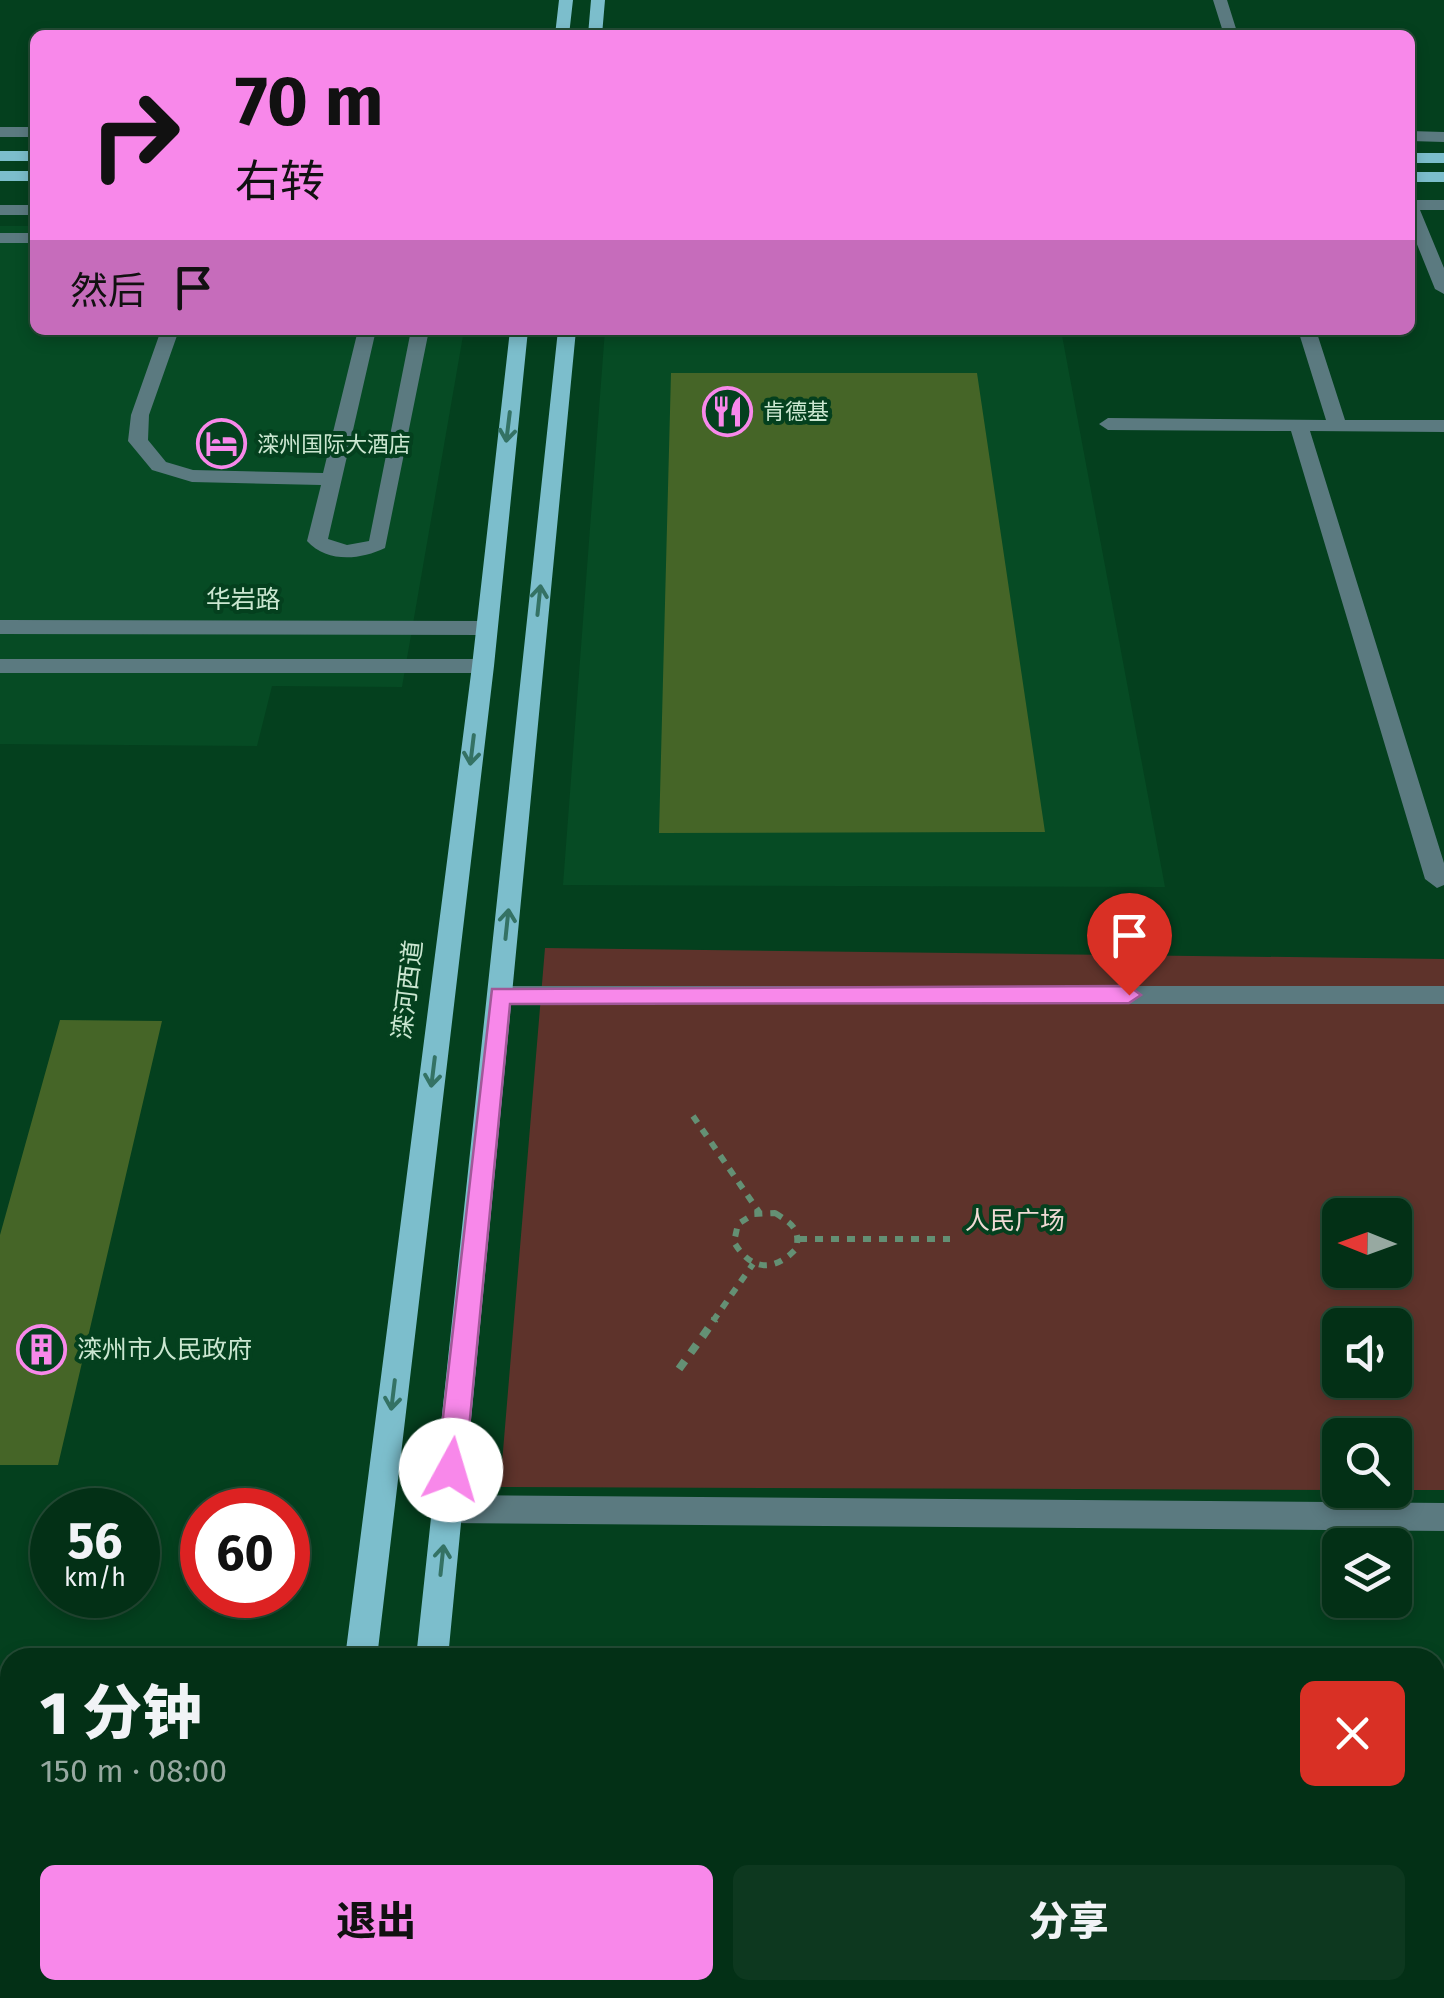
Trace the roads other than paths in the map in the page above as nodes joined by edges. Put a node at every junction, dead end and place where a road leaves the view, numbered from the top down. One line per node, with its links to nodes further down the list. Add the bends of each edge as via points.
1 (566, 0): 4 (main road)
2 (598, 0): 5 (main road)
3 (1220, 0): 6 (street)
4 (563, 30)
5 (595, 30)
6 (1229, 30)
7 (0, 132): 8 (street)
8 (30, 132)
9 (1415, 136): 10 (street)
10 (1444, 136)
11 (0, 156): 12 (main road)
12 (30, 156)
13 (1415, 158): 14 (main road)
14 (1444, 158)
15 (0, 176): 16 (main road)
16 (30, 176)
17 (1415, 176): 18 (main road)
18 (1444, 176)
19 (1444, 205): 20 (street)
20 (1415, 206)
21 (0, 210): 22 (street)
22 (30, 210)
23 (1415, 218): 26 (street)
24 (0, 238): 25 (street)
25 (30, 238)
26 (1444, 286)
27 (168, 335): 37 (street, via 140,414 138,441 159,466 192,476)
28 (366, 335): 37 (street)
29 (419, 335): 37 (street, via 378,544 366,551 326,550 317,542)
30 (519, 335): 39 (main road, 滦河西道, one-way to 39)
31 (566, 335): 44 (main road, one-way to 31)
32 (1309, 335): 35 (street)
33 (1108, 424): 34 (street)
34 (1299, 425): 35 (street); 42 (street)
35 (1337, 425): 36 (street)
36 (1444, 426)
37 (332, 479)
38 (0, 627): 39 (street, 华岩路)
39 (485, 628): 41 (main road, 滦河西道)
40 (0, 666): 41 (street)
41 (482, 666): 47 (main road, 滦河西道, one-way to 47)
42 (1437, 879)
43 (1444, 994): 44 (street)
44 (500, 995): 45 (main road)
45 (447, 1509): 46 (street); 48 (main road, one-way to 45)
46 (1444, 1517)
47 (362, 1648)
48 (433, 1648)

